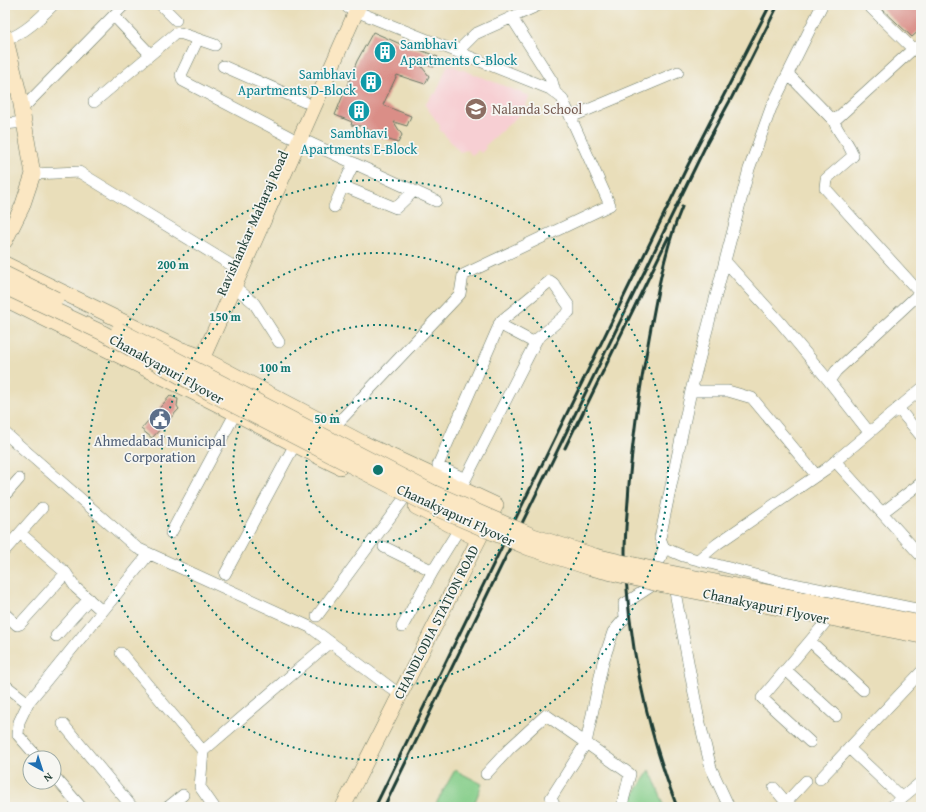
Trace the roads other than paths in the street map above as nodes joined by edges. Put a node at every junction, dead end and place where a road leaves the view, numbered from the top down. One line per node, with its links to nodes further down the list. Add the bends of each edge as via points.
1 (52, 5): 11 (street, via 36,23 16,36)
2 (124, 5): 8 (street)
3 (161, 5): 10 (street)
4 (539, 5): 9 (street)
5 (822, 5): 19 (street)
6 (868, 5): 14 (street)
7 (353, 7): 15 (street); 23 (main road, Ravishankar Maharaj Road); 28 (main road, Ravishankar Maharaj Road)
8 (114, 16): 16 (street); 24 (street)
9 (512, 18): 15 (street, via 475,34 459,50); 21 (street, via 552,81)
10 (176, 20)
11 (5, 38): 20 (main road)
12 (198, 39): 13 (street); 16 (street, via 180,33 175,34); 28 (street, via 181,75 183,81)
13 (215, 45)
14 (917, 47): 26 (street)
15 (455, 50): 21 (street)
16 (150, 54): 22 (street)
17 (223, 66): 23 (street)
18 (678, 72): 25 (street)
19 (788, 74): 26 (street); 36 (street, via 771,108 749,169)
20 (11, 86): 24 (main road)
21 (555, 92): 25 (street, via 562,98)
22 (94, 102)
23 (306, 102): 28 (main road, Ravishankar Maharaj Road)
24 (23, 115): 27 (street); 30 (main road)
25 (571, 117): 55 (street, via 610,205 463,275 460,294)
26 (834, 121): 42 (street, via 836,128 852,147 853,156 826,179 825,188)
27 (5, 124)
28 (294, 138): 29 (street); 38 (main road, Ravishankar Maharaj Road); 41 (main road, Ravishankar Maharaj Road)
29 (354, 163): 31 (street); 32 (street)
30 (33, 174): 35 (main road, via 22,207); 38 (street, via 79,172)
31 (343, 186): 32 (street, via 392,208 400,205); 34 (street)
32 (414, 191): 33 (street)
33 (436, 201)
34 (334, 207)
35 (5, 241)
36 (725, 262): 49 (street); 51 (street)
37 (5, 264): 47 (main road)
38 (233, 266): 47 (main road, Ravishankar Maharaj Road)
39 (5, 274): 90 (main road, Chanakyapuri Flyover, bridge, via 434,493 534,536 595,556 661,571)
40 (5, 286): 93 (main road, Chanakyapuri Flyover, bridge, via 104,333 210,393 428,505 529,548 592,568 658,584)
41 (235, 286): 45 (street, via 254,303); 47 (main road, Ravishankar Maharaj Road)
42 (920, 293): 49 (street, via 850,357)
43 (5, 298): 48 (main road, CHANDLODIA STATION ROAD)
44 (499, 324): 46 (street); 46 (street, via 550,281 571,309); 64 (street, via 438,465)
45 (279, 342)
46 (535, 343): 64 (street)
47 (198, 356): 48 (main road, via 183,373); 52 (main road, via 194,378); 55 (main road)
48 (168, 381): 52 (main road, CHANDLODIA STATION ROAD)
49 (829, 381): 56 (street)
50 (921, 389): 53 (street)
51 (691, 391): 61 (street, via 728,391 752,398); 74 (street, via 660,538)
52 (198, 394): 54 (main road, CHANDLODIA STATION ROAD)
53 (898, 408): 56 (street); 58 (street)
54 (235, 414): 59 (main road, CHANDLODIA STATION ROAD); 71 (street)
55 (333, 428): 64 (main road)
56 (869, 432): 60 (street)
57 (5, 433): 76 (street, via 137,548)
58 (921, 436)
59 (294, 446): 66 (main road, CHANDLODIA STATION ROAD); 81 (street)
60 (835, 461): 61 (street); 68 (street)
61 (816, 475): 78 (street)
62 (19, 479): 65 (street)
63 (921, 483): 68 (street)
64 (463, 484): 72 (main road, via 496,505)
65 (5, 495)
66 (403, 500): 69 (main road, CHANDLODIA STATION ROAD); 88 (street)
67 (42, 508): 70 (street)
68 (882, 513): 77 (street)
69 (459, 529): 72 (main road, CHANDLODIA STATION ROAD); 79 (street)
70 (20, 533): 75 (street); 80 (street)
71 (171, 533)
72 (478, 539): 102 (main road, CHANDLODIA STATION ROAD)
73 (384, 547): 79 (street)
74 (664, 548): 78 (street); 82 (street)
75 (5, 550)
76 (149, 554): 86 (street); 95 (street, via 310,627)
77 (921, 556)
78 (698, 560): 85 (street, via 780,581)
79 (433, 571): 91 (street)
80 (66, 573): 84 (street, via 70,582); 87 (street, via 20,624 13,623)
81 (225, 574)
82 (650, 587): 83 (street); 107 (street, via 624,604 625,618 613,632 603,662)
83 (675, 592): 89 (street); 127 (street, via 698,715 711,768)
84 (89, 599): 86 (street); 92 (street)
85 (921, 610)
86 (102, 611): 103 (street)
87 (5, 614)
88 (317, 616)
89 (825, 623): 94 (street); 96 (street)
90 (921, 623)
91 (402, 627)
92 (56, 636)
93 (921, 636)
94 (810, 641): 98 (street); 101 (street)
95 (330, 642): 102 (street); 110 (street)
96 (921, 643)
97 (121, 654): 110 (street)
98 (786, 670): 104 (street); 106 (street, via 762,698)
99 (921, 672): 108 (street)
100 (5, 685): 103 (street)
101 (863, 690)
102 (399, 694): 125 (main road, CHANDLODIA STATION ROAD)
103 (28, 703): 109 (street, via 19,722 18,735)
104 (836, 716)
105 (63, 724): 122 (street)
106 (810, 742)
107 (586, 743): 111 (street, via 546,715); 119 (street, via 630,774); 126 (street, via 551,798)
108 (849, 748): 112 (street); 118 (street)
109 (31, 750)
110 (203, 752): 124 (street, via 200,787)
111 (486, 774)
112 (820, 779)
113 (806, 781): 120 (street)
114 (921, 782): 118 (street)
115 (62, 785): 121 (street)
116 (774, 788): 120 (street)
117 (183, 795): 123 (street)
118 (902, 798): 128 (street)
119 (623, 802)
120 (786, 806)
121 (81, 807)
122 (132, 807)
123 (168, 807)
124 (214, 807)
125 (343, 807)
126 (555, 807)
127 (729, 807)
128 (892, 807)

